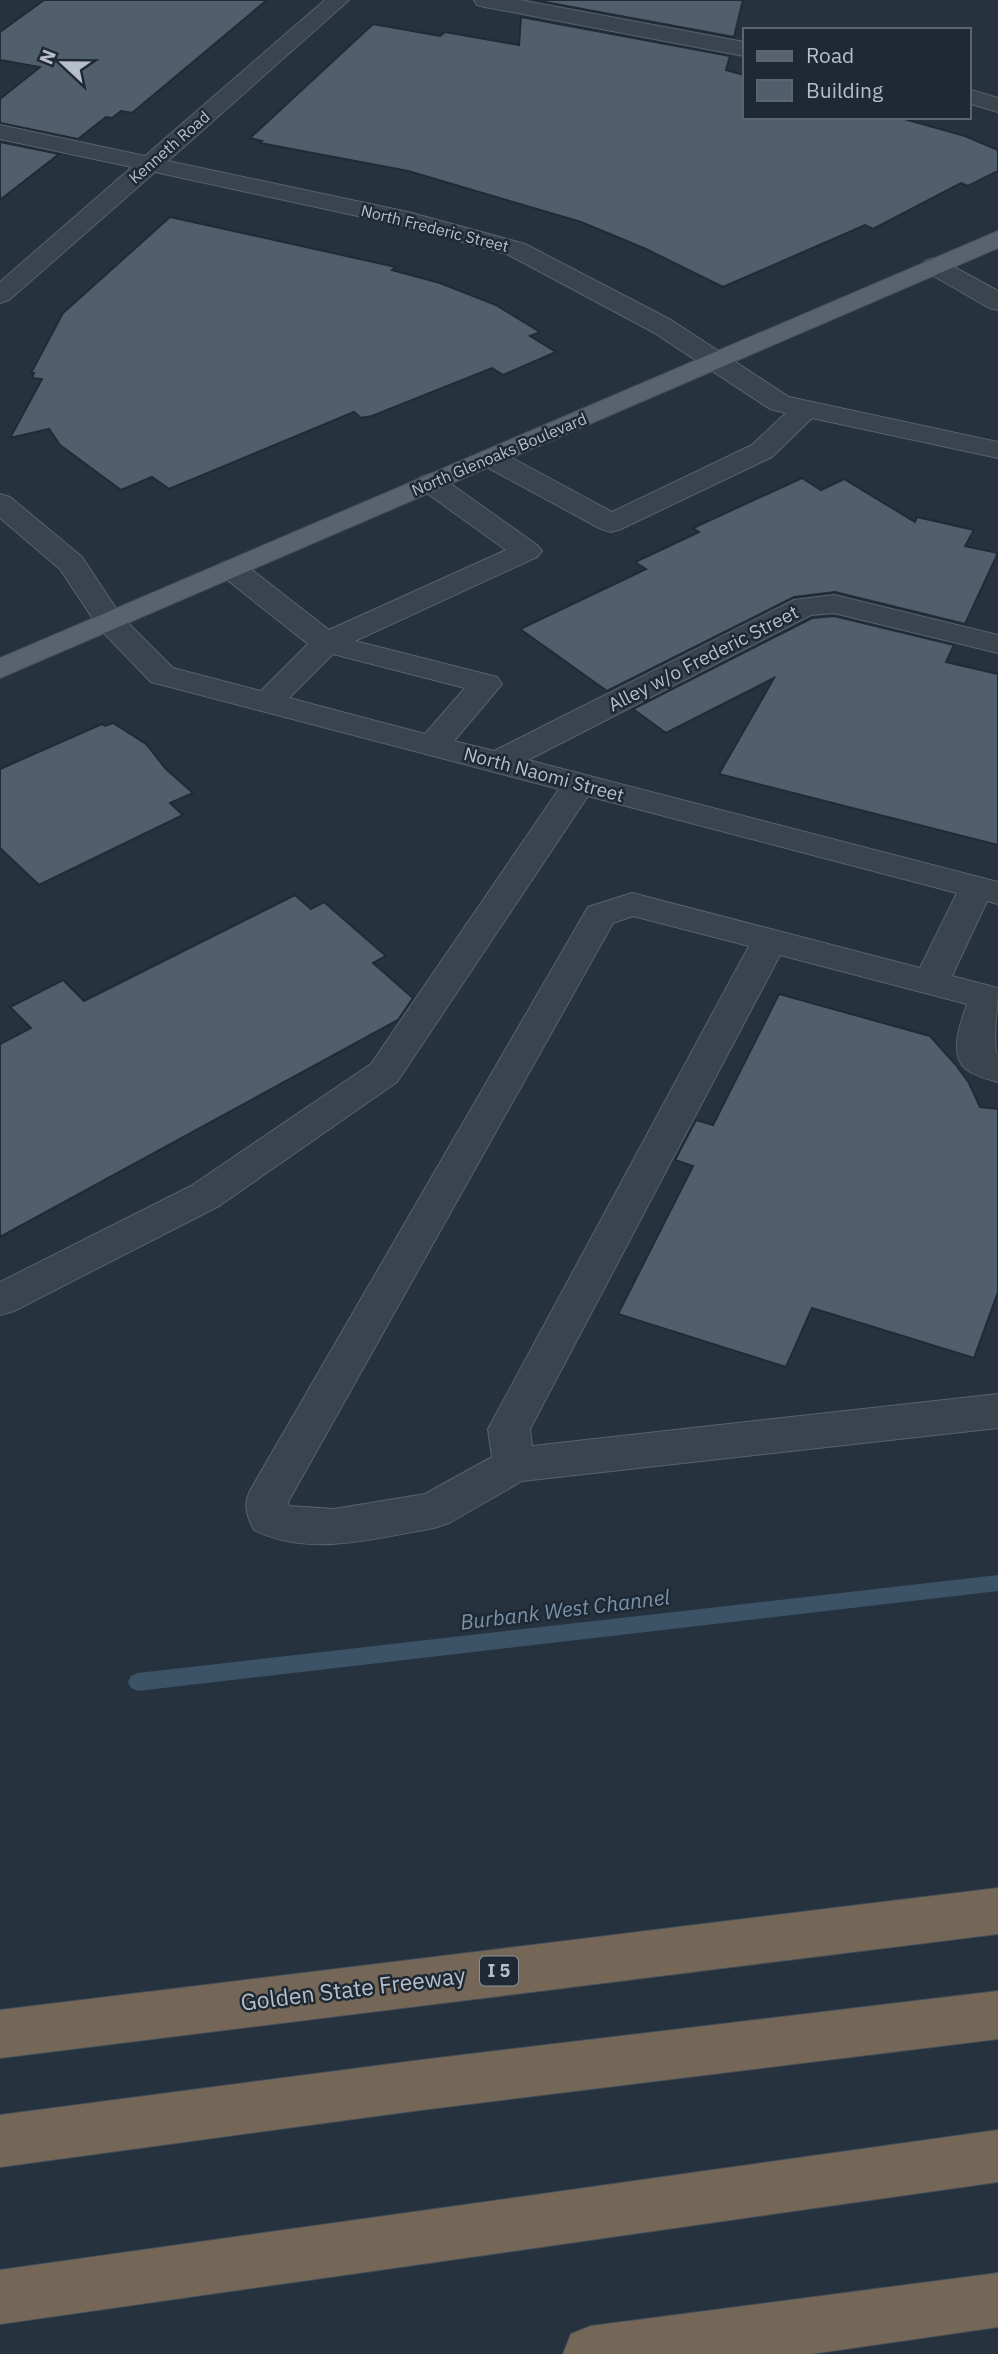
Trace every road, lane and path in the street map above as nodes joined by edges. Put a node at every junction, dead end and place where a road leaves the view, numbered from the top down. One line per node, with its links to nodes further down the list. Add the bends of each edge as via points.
1 (338, 0): 7 (street, Kenneth Road)
2 (485, 0): 3 (street)
3 (743, 49)
4 (970, 97): 5 (street)
5 (998, 105)
6 (0, 132): 7 (street, North Frederic Street)
7 (150, 163): 10 (street, Kenneth Road); 12 (street, North Frederic Street, via 408,219 516,249 662,326)
8 (998, 239): 9 (main road, North Glenoaks Boulevard)
9 (934, 267): 11 (street); 12 (main road, North Glenoaks Boulevard)
10 (0, 295)
11 (998, 302)
12 (716, 360): 13 (street, North Frederic Street, via 780,403); 15 (main road, North Glenoaks Boulevard)
13 (806, 409): 14 (street, North Frederic Street); 15 (street, via 762,451 611,523)
14 (998, 450)
15 (491, 458): 16 (main road, North Glenoaks Boulevard)
16 (431, 483): 18 (main road, North Glenoaks Boulevard); 20 (street, via 527,551)
17 (0, 503): 19 (street, via 71,564)
18 (232, 569): 19 (main road, North Glenoaks Boulevard); 20 (street)
19 (110, 622): 22 (main road, North Glenoaks Boulevard); 23 (street, North Naomi Street, via 162,674)
20 (326, 643): 23 (street); 24 (street, via 486,684)
21 (998, 644): 25 (street, Alley w/o Frederic Street, via 834,604 805,606)
22 (0, 669)
23 (268, 702): 24 (street, North Naomi Street)
24 (433, 745): 25 (street, North Naomi Street)
25 (499, 762): 26 (street, North Naomi Street)
26 (580, 783): 27 (street, North Naomi Street); 32 (street, via 384,1073 205,1196)
27 (987, 890): 29 (street)
28 (770, 940): 29 (street); 34 (street, via 509,1429); 34 (street, via 632,904 600,915 266,1501 269,1517 284,1524 334,1527 434,1510)
29 (931, 982): 30 (street)
30 (993, 999): 31 (street, via 975,1033 978,1060)
31 (998, 1069)
32 (0, 1300)
33 (998, 1411): 34 (street)
34 (514, 1465)
35 (998, 1911): 37 (highway, Golden State Freeway / I 5)
36 (998, 2015): 38 (highway)
37 (0, 2034)
38 (0, 2141)
39 (998, 2156): 40 (highway)
40 (0, 2297)
41 (998, 2300): 42 (highway)
42 (591, 2354)

